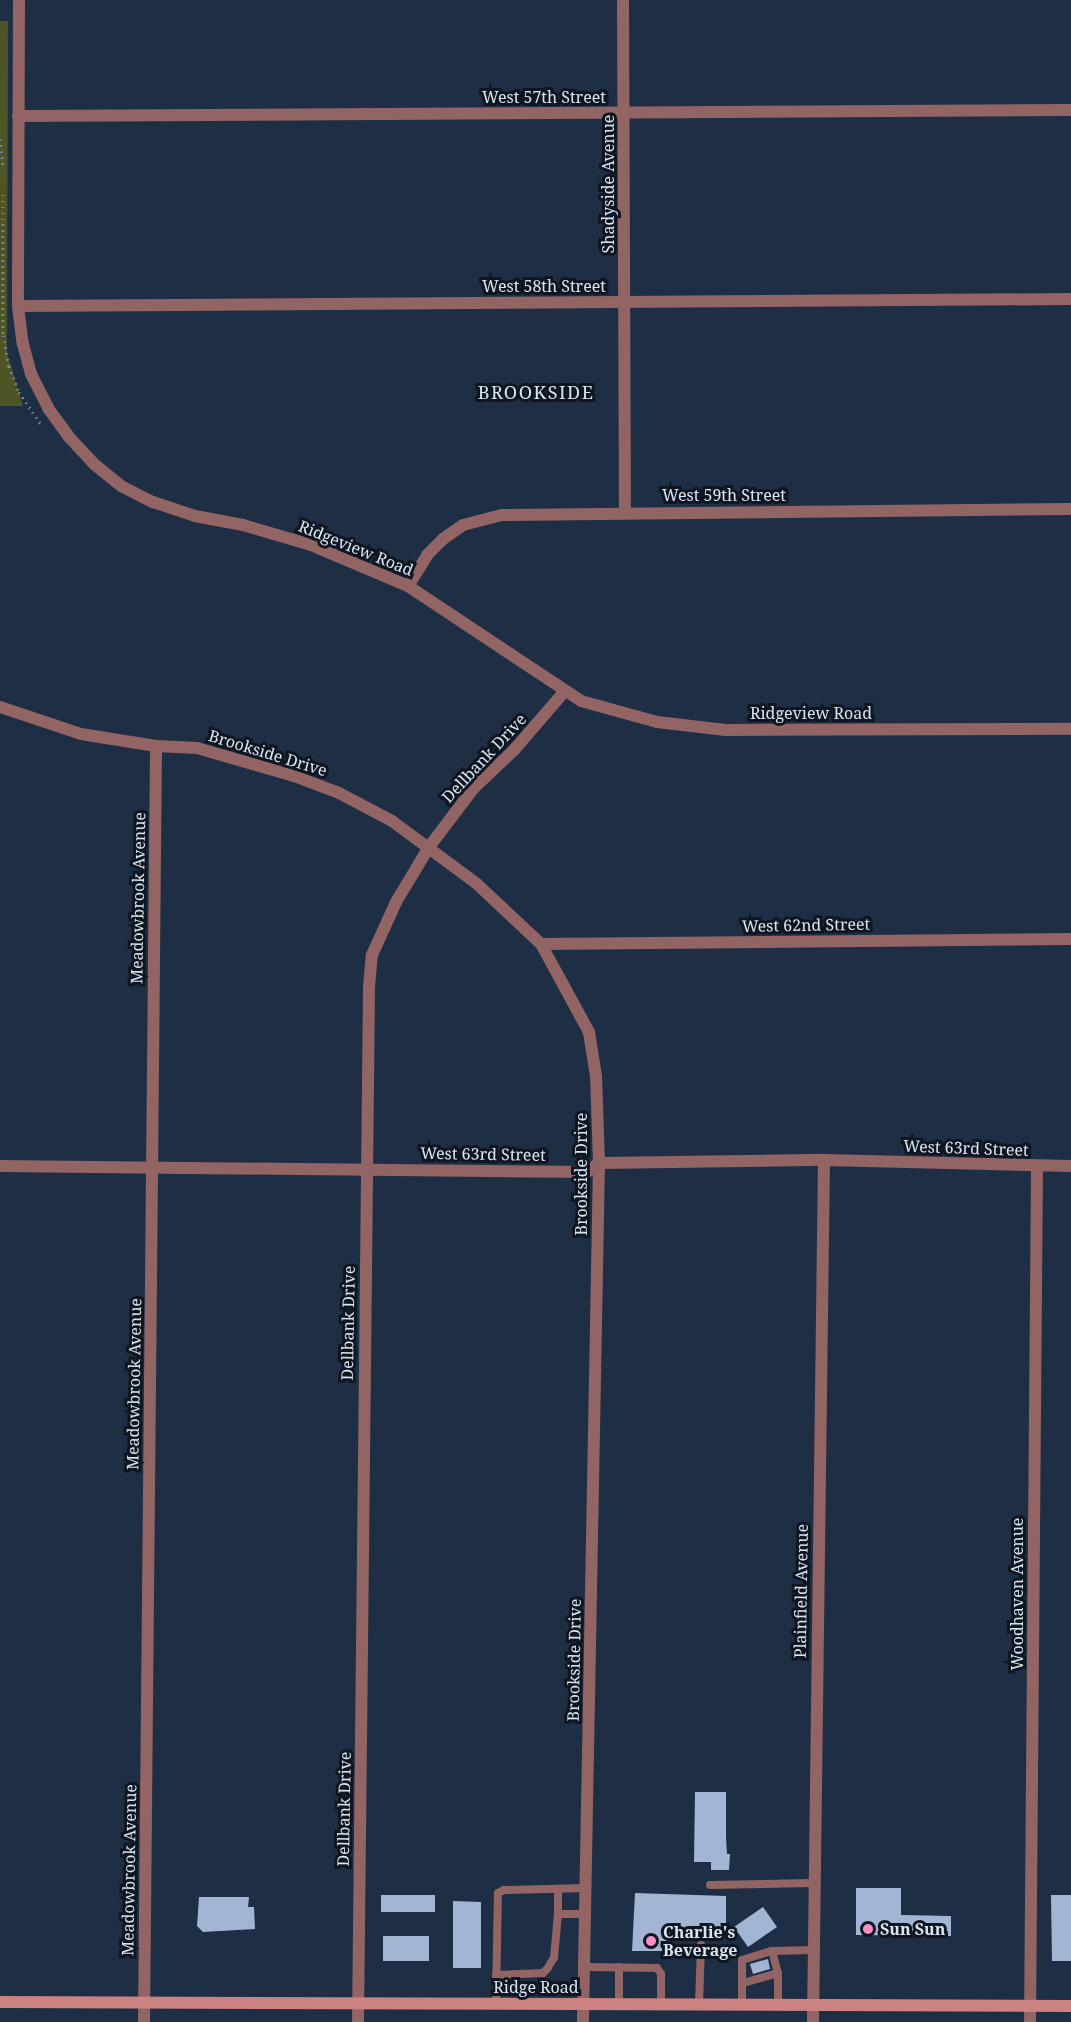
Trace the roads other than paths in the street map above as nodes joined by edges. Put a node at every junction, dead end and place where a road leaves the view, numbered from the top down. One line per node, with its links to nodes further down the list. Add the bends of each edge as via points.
1 (19, 0): 5 (street, Ridgeview Road)
2 (623, 0): 4 (street, Shadyside Avenue)
3 (1071, 110): 4 (street, West 57th Street)
4 (624, 112): 5 (street, West 57th Street); 7 (street, Shadyside Avenue)
5 (18, 116): 8 (street, Ridgeview Road)
6 (1071, 298): 7 (street, West 58th Street)
7 (625, 302): 8 (street, West 58th Street); 10 (street, Shadyside Avenue)
8 (18, 306): 11 (street, Ridgeview Road, via 31,374 48,408 94,464 121,486 195,516 311,545)
9 (1071, 509): 10 (street, West 59th Street)
10 (625, 513): 11 (street, West 59th Street, via 502,515 463,525 427,555)
11 (408, 586): 12 (street, Ridgeview Road)
12 (565, 691): 14 (street, Ridgeview Road, via 581,701 691,728); 16 (street, Dellbank Drive, via 514,750 473,789)
13 (0, 707): 15 (street, Brookside Drive, via 81,734)
14 (1071, 729)
15 (156, 746): 16 (street, Brookside Drive, via 197,748 294,776 339,793 392,821); 21 (street, Meadowbrook Avenue)
16 (429, 847): 18 (street, Brookside Drive, via 477,884); 25 (street, Dellbank Drive, via 396,902 372,955)
17 (1071, 939): 18 (street, West 62nd Street)
18 (542, 944): 20 (street, Brookside Drive, via 589,1032 596,1076)
19 (824, 1161): 20 (street, West 63rd Street); 22 (street, West 63rd Street); 26 (street, Plainfield Avenue)
20 (599, 1163): 25 (street, West 63rd Street, via 587,1172); 28 (street, Brookside Drive)
21 (152, 1166): 24 (street, West 63rd Street); 25 (street, West 63rd Street); 41 (street, Meadowbrook Avenue)
22 (1036, 1166): 23 (street, West 63rd Street); 51 (street, Woodhaven Avenue)
23 (1071, 1166)
24 (0, 1167)
25 (366, 1168): 42 (street, Dellbank Drive)
26 (813, 1883): 27 (lane); 33 (street, Plainfield Avenue)
27 (710, 1885)
28 (586, 1888): 29 (lane); 31 (street, Brookside Drive)
29 (558, 1889): 30 (lane); 38 (lane, via 498,1893)
30 (558, 1914): 31 (lane); 38 (lane, via 550,1967 543,1972)
31 (587, 1914): 35 (street, Brookside Drive)
32 (701, 1945): 47 (lane)
33 (813, 1950): 34 (lane); 50 (street, Plainfield Avenue)
34 (772, 1951): 37 (lane); 39 (lane, via 742,1960)
35 (585, 1967): 36 (lane); 44 (street, Brookside Drive)
36 (619, 1967): 45 (lane); 46 (lane, via 660,1970)
37 (778, 1973): 39 (lane); 49 (lane)
38 (496, 1974): 43 (lane)
39 (743, 1983): 48 (lane)
40 (0, 2002): 41 (main road, Ridge Road)
41 (144, 2003): 42 (main road, Ridge Road); 53 (street, Meadowbrook Avenue)
42 (359, 2003): 43 (main road, Ridge Road); 54 (street, Dellbank Drive)
43 (496, 2003): 44 (main road, Ridge Road)
44 (584, 2003): 45 (main road, Ridge Road); 55 (street, Brookside Drive)
45 (619, 2004): 46 (main road, Ridge Road)
46 (661, 2004): 47 (main road, Ridge Road)
47 (699, 2005): 48 (main road, Ridge Road)
48 (742, 2005): 49 (main road, Ridge Road)
49 (778, 2006): 50 (main road, Ridge Road)
50 (813, 2006): 51 (main road, Ridge Road); 56 (street, Plainfield Avenue)
51 (1030, 2006): 52 (main road, Ridge Road); 57 (street, Woodhaven Avenue)
52 (1071, 2006)
53 (144, 2022)
54 (358, 2022)
55 (583, 2022)
56 (813, 2022)
57 (1030, 2022)

